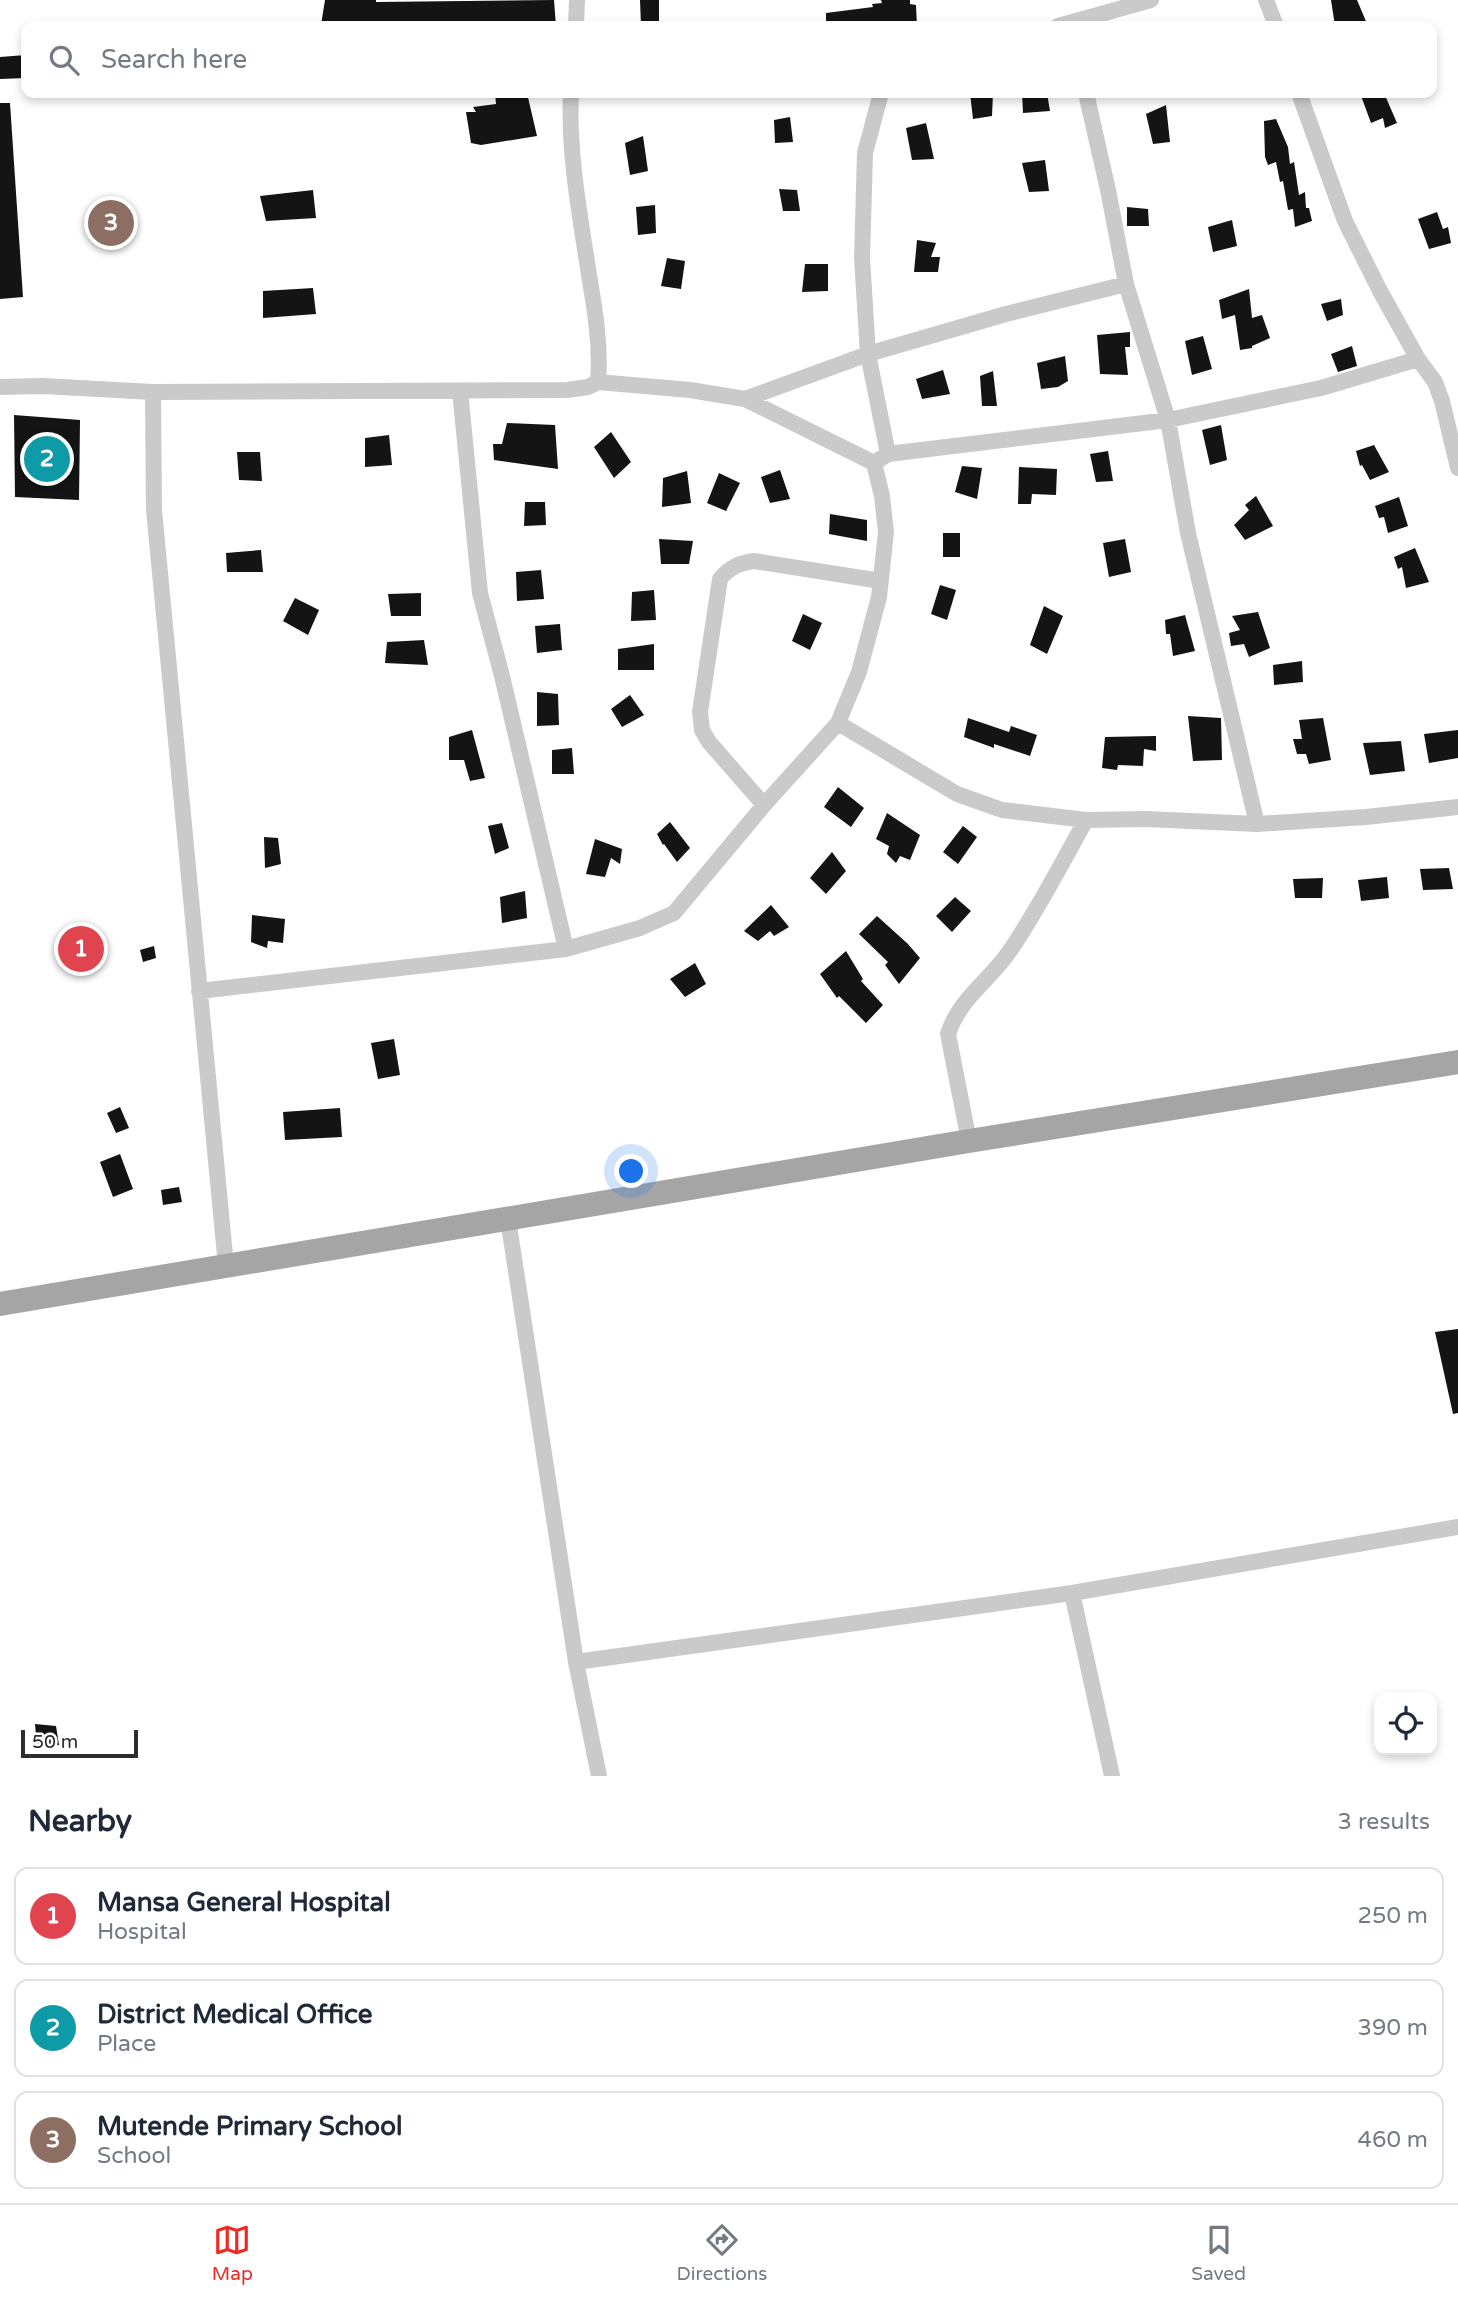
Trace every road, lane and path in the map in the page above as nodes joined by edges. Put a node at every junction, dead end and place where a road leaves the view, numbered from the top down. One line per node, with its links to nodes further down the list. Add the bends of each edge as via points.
1 (577, 0): 4 (street)
2 (1152, 0): 5 (street)
3 (1266, 0): 6 (street)
4 (576, 21)
5 (1081, 21)
6 (1274, 21)
7 (571, 98): 14 (street, via 574,178 597,327)
8 (880, 98): 12 (street, via 865,153 862,258)
9 (1087, 98): 11 (street)
10 (1301, 98): 13 (street, via 1345,221)
11 (1126, 284): 12 (street); 20 (street)
12 (868, 354): 18 (street); 21 (street)
13 (1418, 359): 19 (street); 20 (street, via 1321,388)
14 (598, 382): 16 (street, via 567,390); 18 (street)
15 (0, 387): 17 (street)
16 (460, 391): 17 (street); 29 (street, via 480,593)
17 (153, 392): 30 (street, via 154,510)
18 (745, 399): 21 (street)
19 (1450, 399): 22 (street)
20 (1168, 420): 21 (street); 28 (street, via 1188,533)
21 (881, 458): 23 (street, via 886,532)
22 (1458, 468)
23 (881, 581): 24 (street, via 859,672); 25 (street, via 754,561 728,569 720,579 700,712 702,730)
24 (838, 723): 25 (street); 27 (street, via 957,794 1002,810)
25 (764, 805): 29 (street, via 674,913)
26 (1458, 807): 28 (street)
27 (1086, 820): 28 (street); 32 (street, via 1031,919 952,1021 948,1034)
28 (1257, 824)
29 (566, 949): 30 (street)
30 (199, 991): 34 (street)
31 (1458, 1062): 32 (main road)
32 (969, 1141): 33 (main road)
33 (508, 1219): 34 (main road); 38 (street)
34 (226, 1266): 35 (main road)
35 (0, 1304)
36 (1458, 1527): 37 (street)
37 (1072, 1593): 38 (street); 40 (street)
38 (576, 1662): 39 (street)
39 (599, 1776)
40 (1112, 1776)

